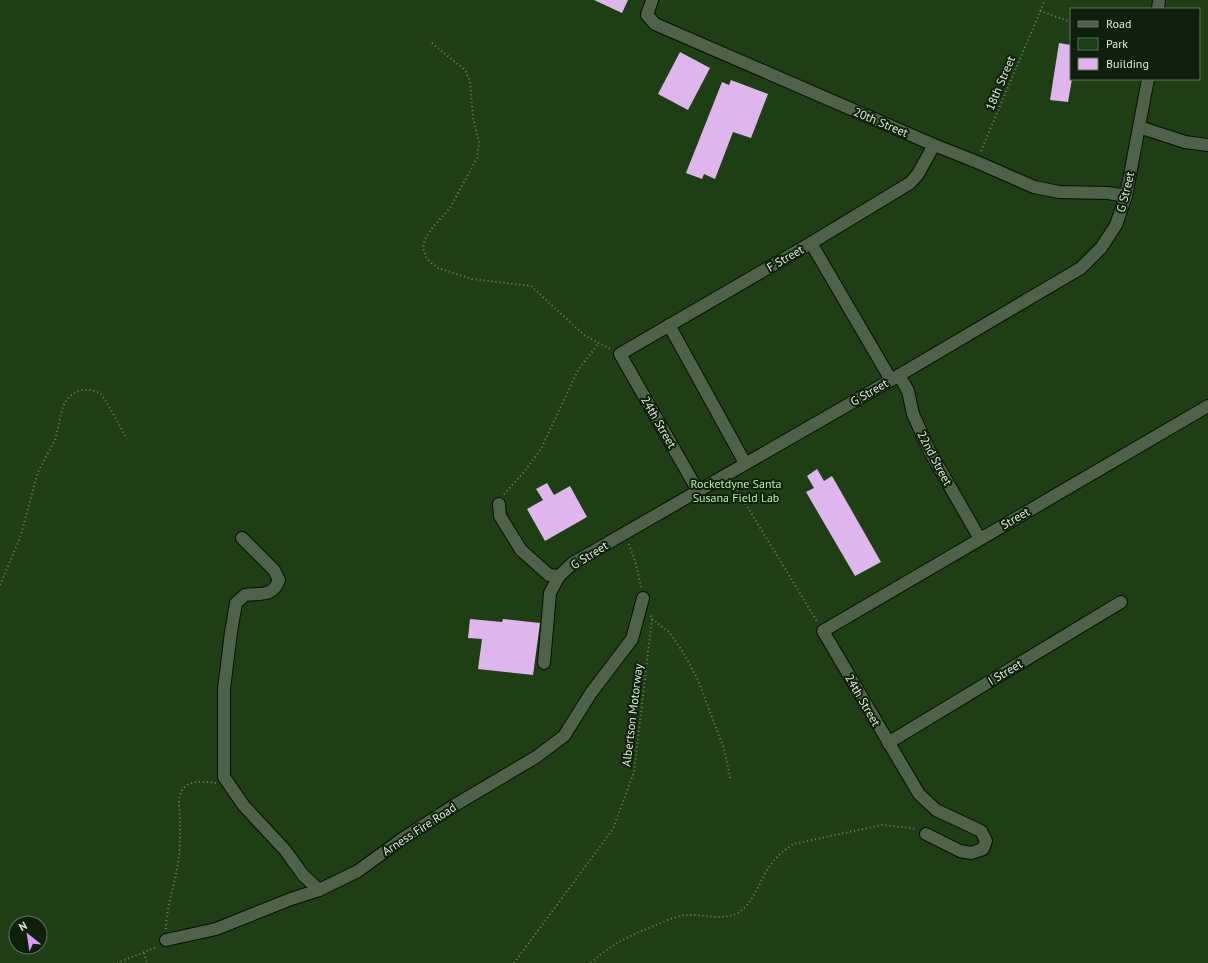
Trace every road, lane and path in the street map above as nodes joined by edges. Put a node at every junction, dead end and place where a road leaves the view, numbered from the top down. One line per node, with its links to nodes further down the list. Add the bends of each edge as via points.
1 (652, 0): 8 (lane, 20th Street, via 647,15 655,24)
2 (1045, 0): 3 (path, 18th Street)
3 (1040, 11): 4 (path); 10 (path, 18th Street)
4 (1070, 22)
5 (432, 43): 14 (path, via 465,70 470,80 473,118 479,142 477,158 450,208 425,239 423,248 427,259 438,268 472,279 531,286 584,335)
6 (1148, 80): 7 (lane, G Street)
7 (1139, 127): 9 (lane, via 1185,142); 11 (lane, G Street)
8 (934, 145): 10 (lane, 20th Street); 12 (lane, F Street, via 910,183)
9 (1208, 145)
10 (977, 162): 11 (lane, 20th Street, via 1034,187 1059,192)
11 (1126, 196): 16 (lane, G Street, via 1116,226 1101,248 1081,268)
12 (811, 243): 13 (lane, F Street); 16 (lane, 22nd Street)
13 (669, 325): 15 (lane, F Street); 19 (lane)
14 (599, 343): 15 (path); 22 (path, via 578,370 541,449)
15 (620, 354): 21 (lane, 24th Street)
16 (895, 377): 19 (lane, G Street); 25 (lane, 22nd Street, via 908,391 913,414 929,450)
17 (1208, 406): 25 (lane, Street)
18 (127, 438): 27 (path, via 100,393 81,390 68,398 63,406 55,440 38,472 20,538)
19 (745, 463): 20 (lane, G Street)
20 (727, 473): 21 (lane, G Street); 31 (path)
21 (698, 490): 23 (lane, G Street)
22 (499, 504): 26 (lane, via 500,516 521,550 549,575)
23 (625, 533): 26 (lane, G Street, via 573,563); 28 (path, Albertson Motorway, via 636,564)
24 (242, 538): 35 (lane, via 274,570 280,580 276,588 268,593 245,595 236,603 224,689 224,776)
25 (980, 539): 31 (lane, Street)
26 (559, 576): 32 (lane, G Street, via 550,593)
27 (0, 585)
28 (643, 598): 30 (path, Albertson Motorway); 37 (lane, Arness Fire Road, via 632,639 591,693 564,736 536,757 402,839 358,871)
29 (1121, 602): 33 (lane, I Street)
30 (652, 619): 34 (path, via 669,632 698,680 724,749); 42 (path, Albertson Motorway, via 634,772 613,829)
31 (823, 631): 33 (lane, 24th Street)
32 (544, 663)
33 (888, 742): 36 (lane, 24th Street, via 926,802 936,810 981,831 986,841 983,849 972,853 960,851)
34 (731, 781)
35 (229, 785): 37 (lane, via 303,875); 38 (path, via 201,781 191,783 181,792 178,862 166,924)
36 (926, 834): 43 (path, via 912,828 882,825 793,844 772,863 746,906 737,913 727,916 686,915 672,918 621,940 603,951)
37 (319, 890): 38 (lane, Arness Fire Road, via 216,929)
38 (166, 940): 39 (path)
39 (144, 953): 40 (path); 41 (path)
40 (118, 963)
41 (147, 963)
42 (514, 963)
43 (591, 963)

